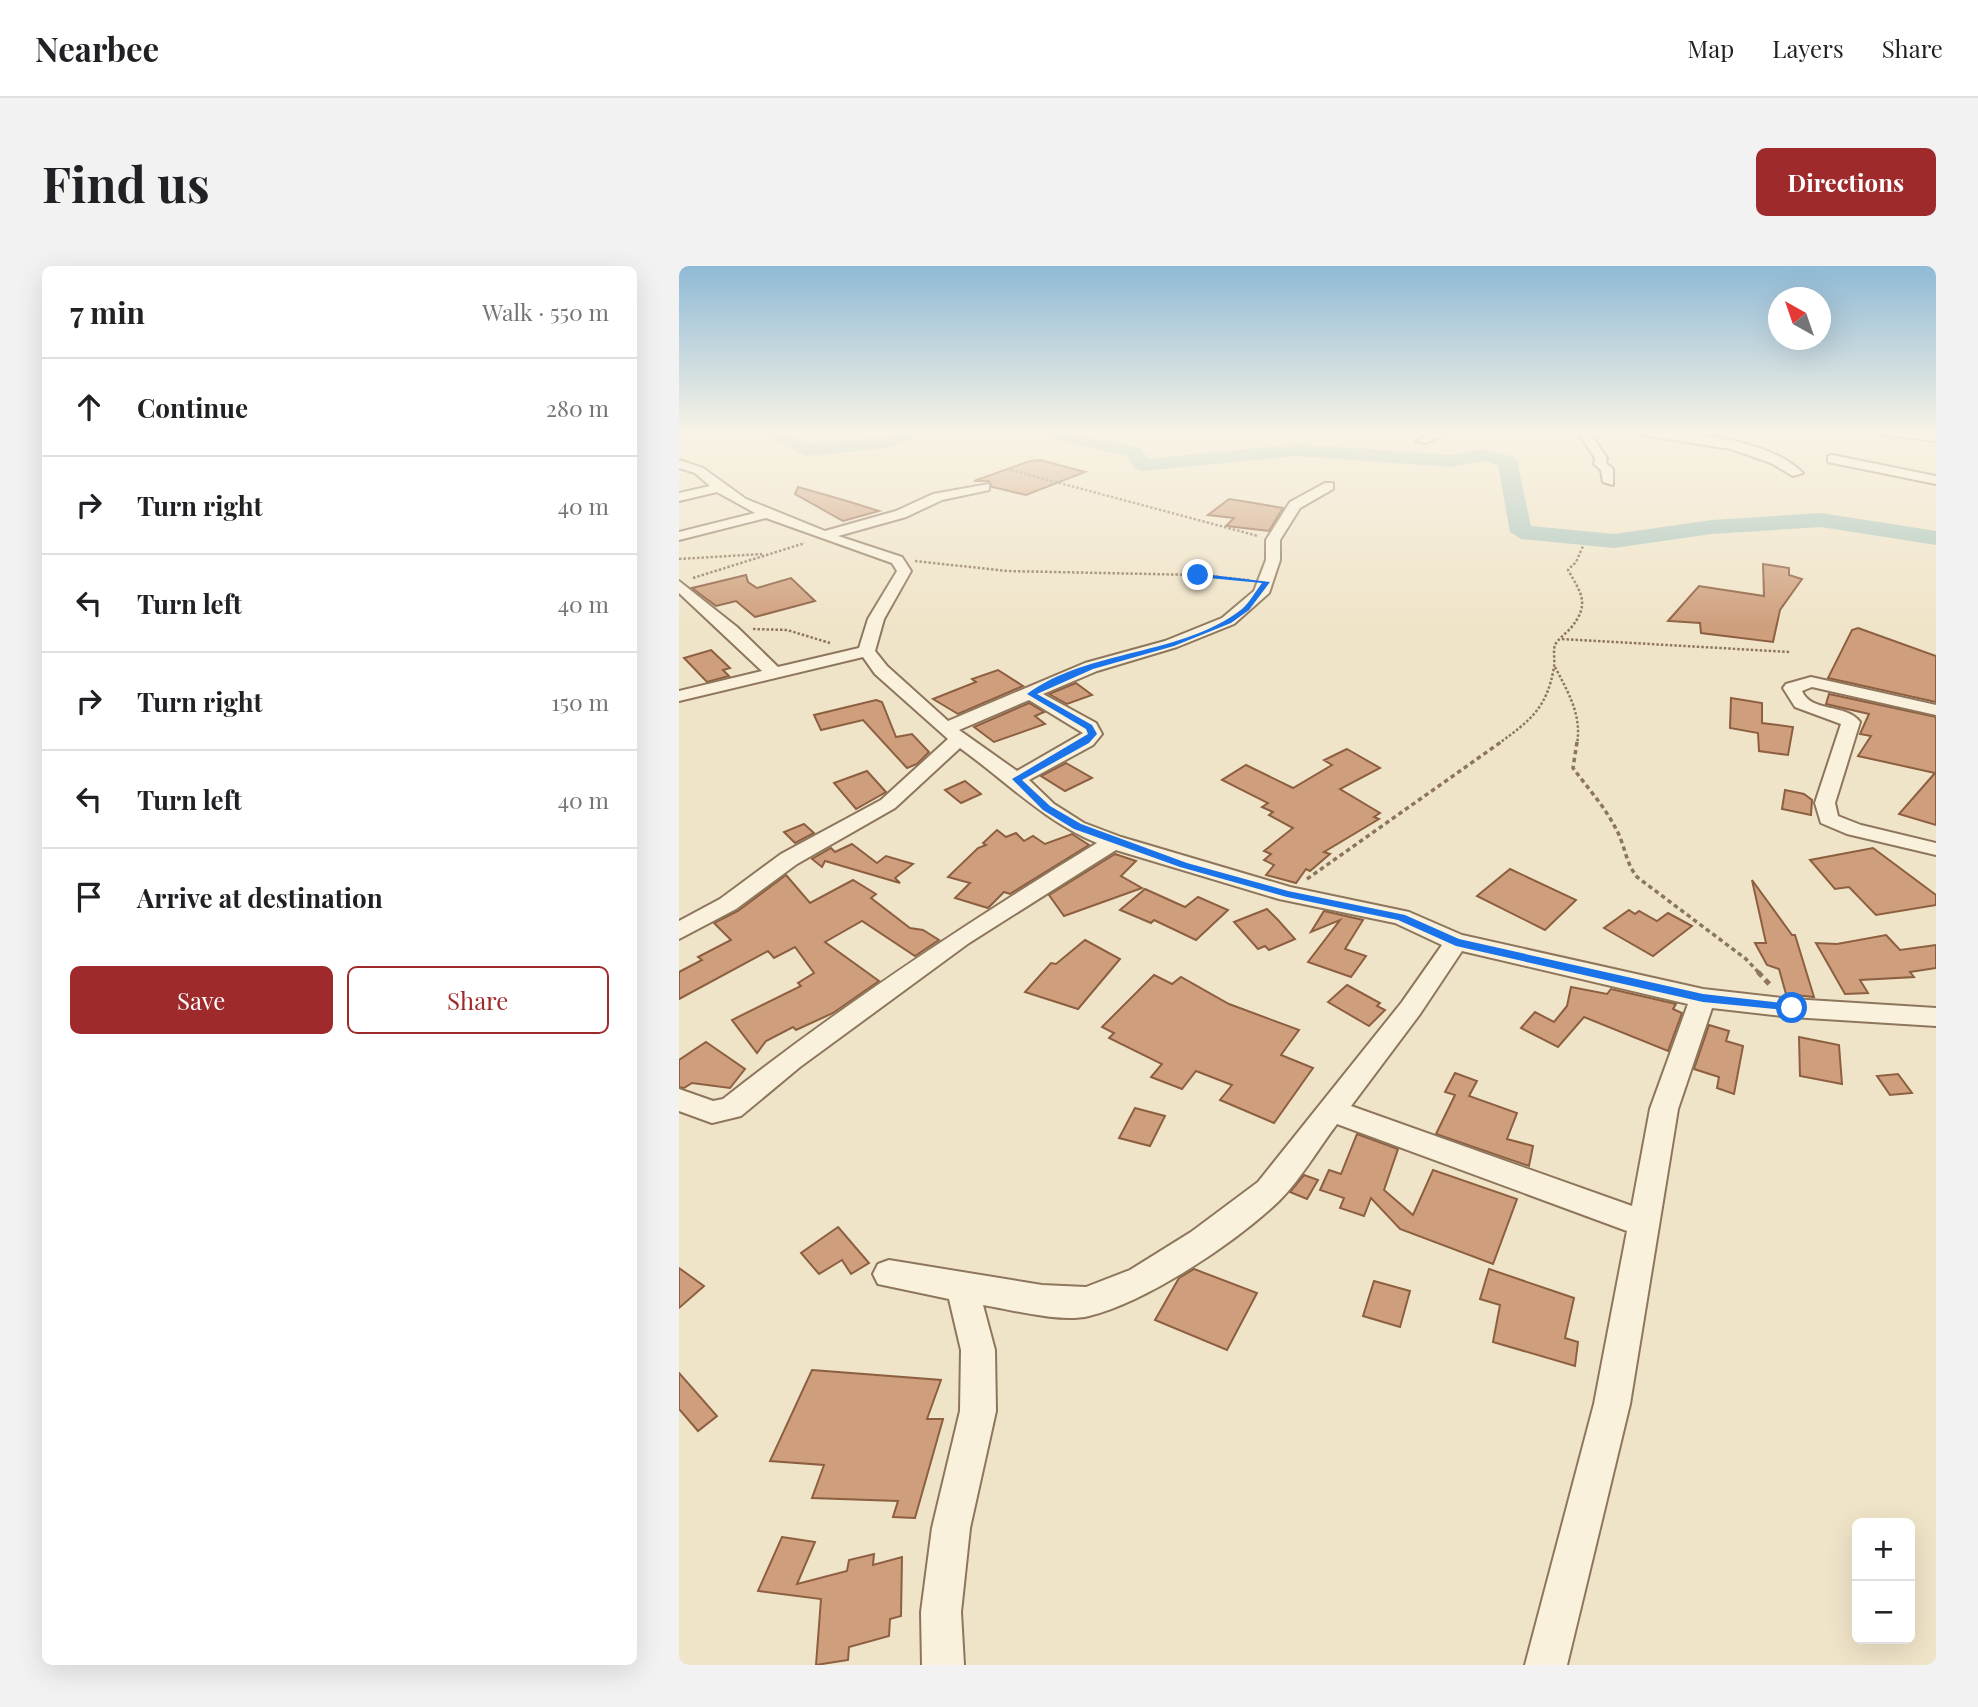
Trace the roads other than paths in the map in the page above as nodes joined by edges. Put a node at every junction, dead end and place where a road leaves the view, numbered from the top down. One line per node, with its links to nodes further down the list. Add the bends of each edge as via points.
1 (733, 496): 4 (street)
2 (941, 496): 6 (street, via 901,514)
3 (1310, 496): 10 (street, via 1295,505 1273,540 1266,582 1247,609 1171,644 1091,667)
4 (767, 514): 5 (street); 6 (street)
5 (679, 536)
6 (824, 537): 8 (street, via 897,559 904,571 875,618)
7 (685, 582): 9 (street)
8 (862, 652): 9 (street); 13 (street)
9 (775, 674): 11 (street)
10 (1031, 694): 13 (street); 14 (street, via 1089,727 1093,734)
11 (679, 696)
12 (1936, 710): 16 (street, via 1811,682 1792,688 1801,704 1851,722 1825,803 1828,819 1854,830)
13 (953, 734): 14 (street); 17 (street, via 888,804 789,859 728,904)
14 (1016, 779): 15 (street, via 1047,808)
15 (1113, 842): 18 (street, via 1287,894 1401,917); 21 (street, via 961,937 731,1108 712,1112)
16 (1936, 849)
17 (679, 931)
18 (1456, 942): 19 (street); 22 (street)
19 (1703, 998): 20 (street); 23 (street, via 1664,1109)
20 (1936, 1017)
21 (679, 1100)
22 (1332, 1111): 23 (street); 25 (street, via 1269,1191 1202,1242 1141,1280 1087,1302)
23 (1644, 1224): 27 (street, via 1612,1404)
24 (889, 1274): 25 (street)
25 (963, 1289): 26 (street, via 978,1350 978,1410 951,1528 941,1612)
26 (943, 1665)
27 (1546, 1665)

